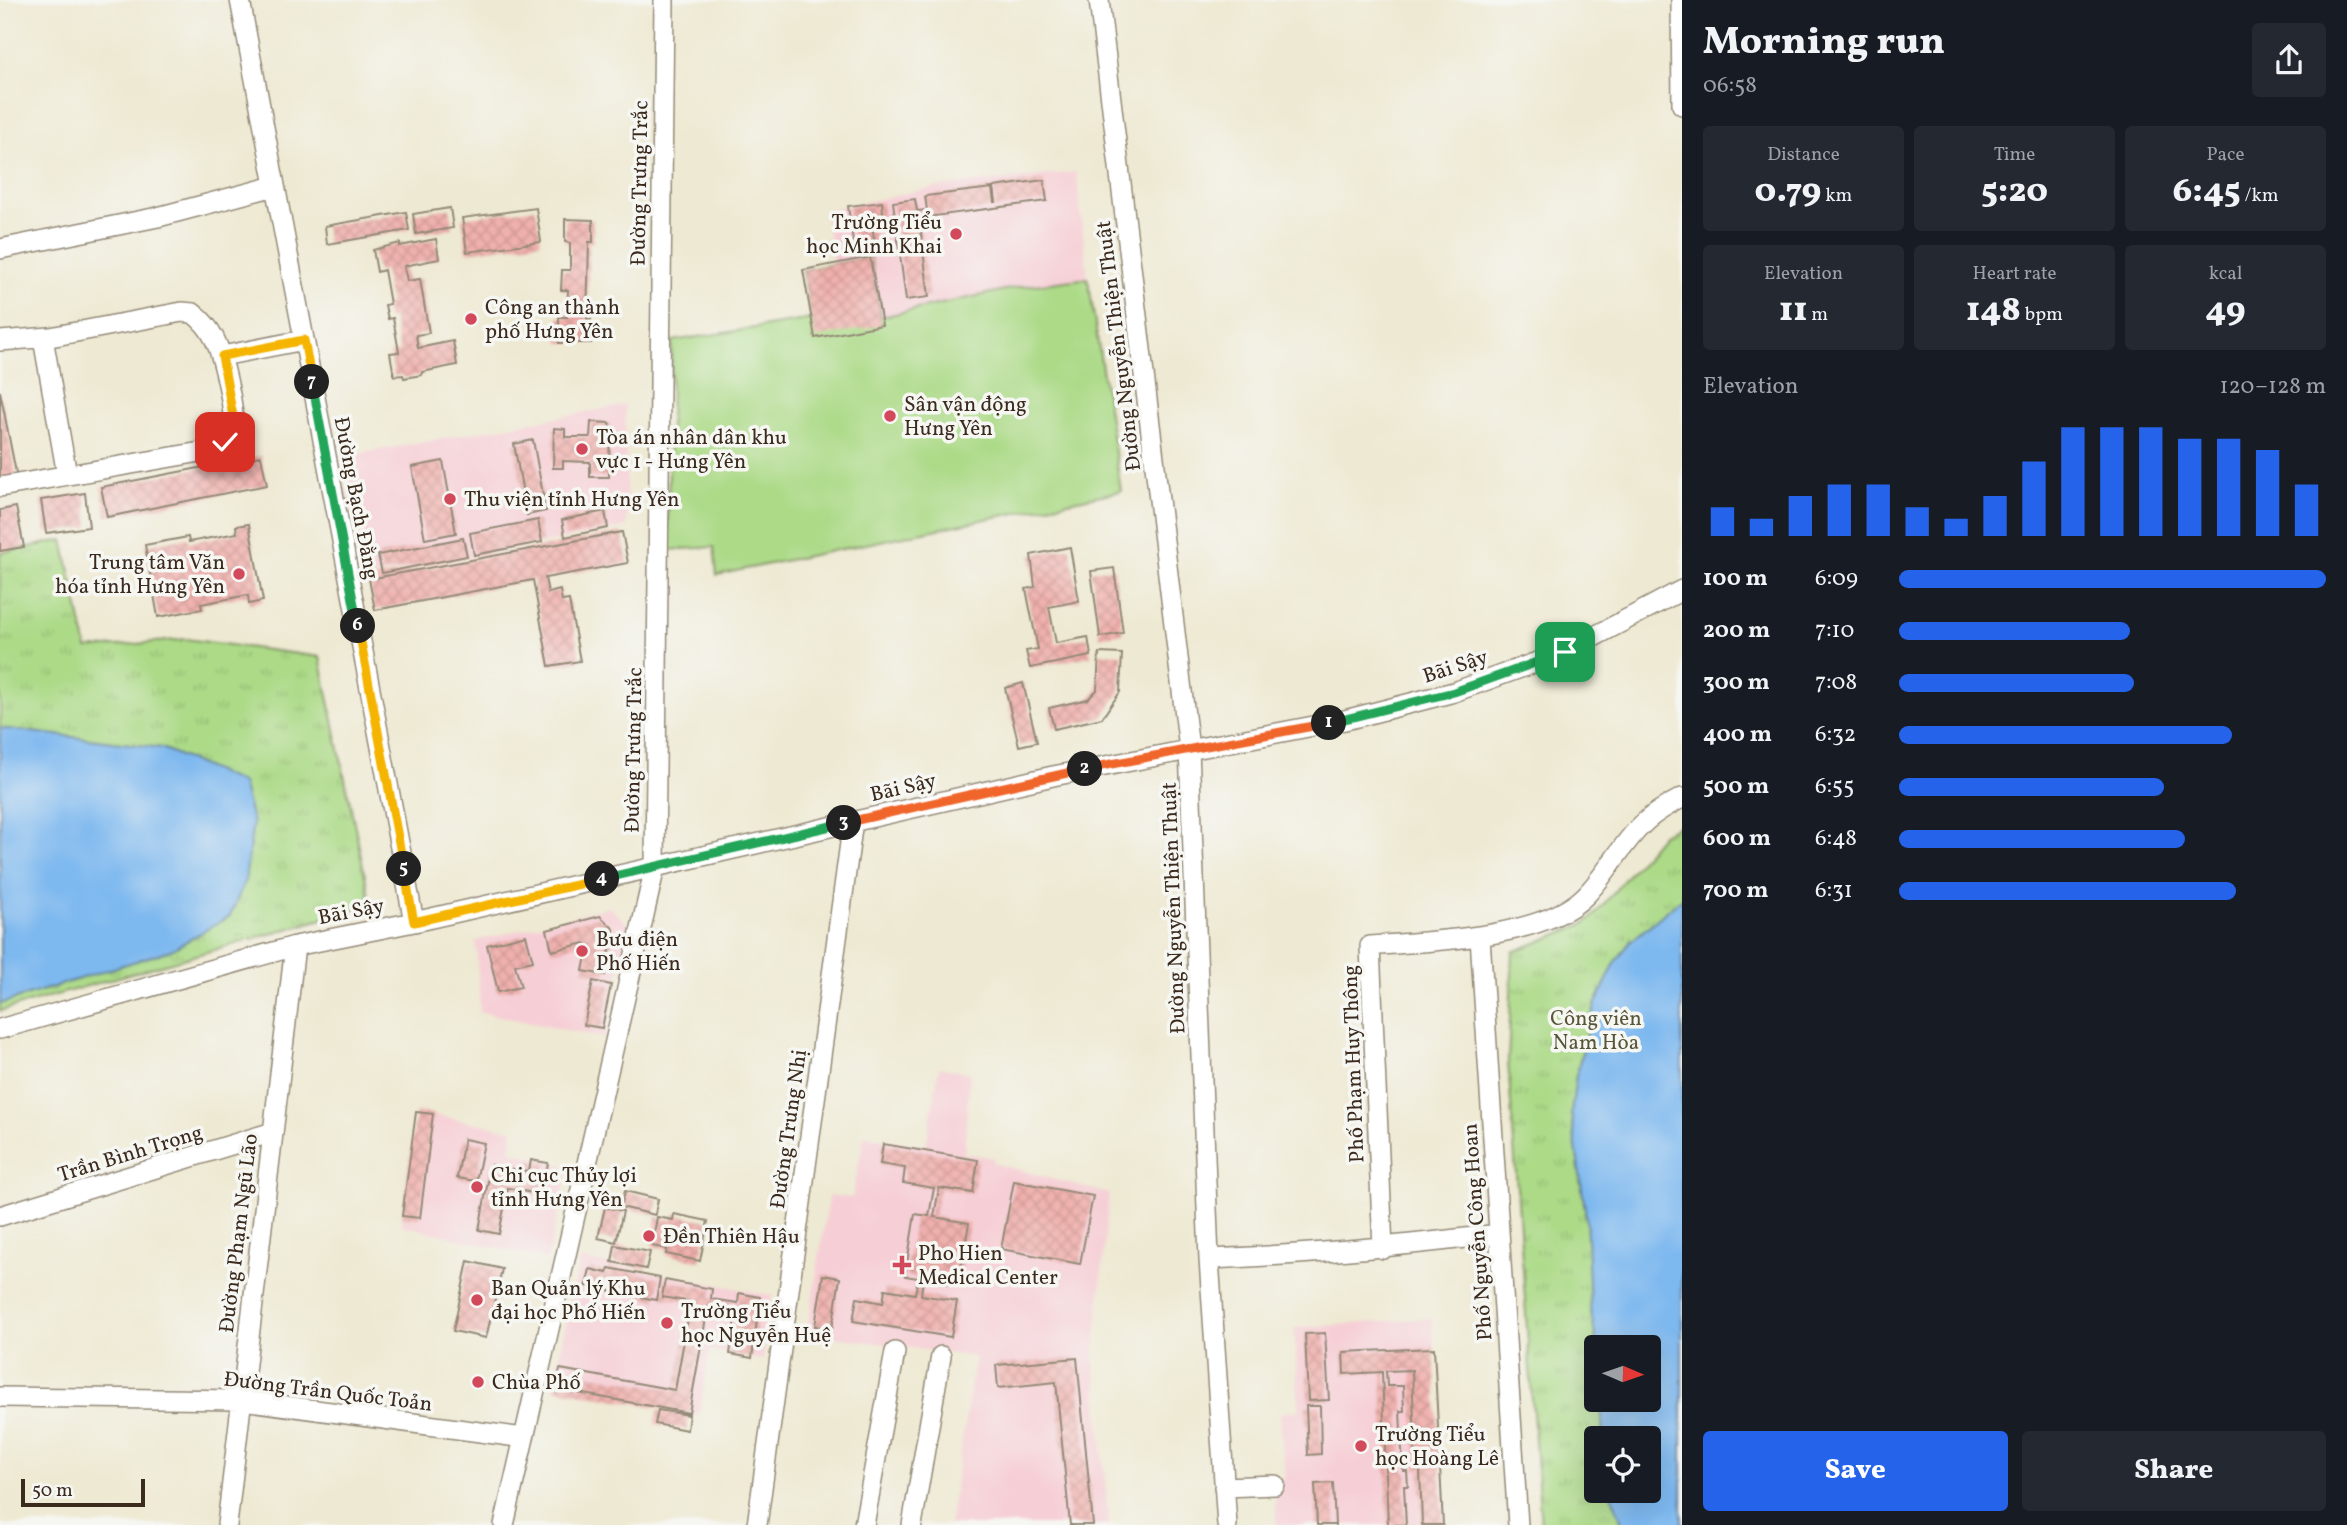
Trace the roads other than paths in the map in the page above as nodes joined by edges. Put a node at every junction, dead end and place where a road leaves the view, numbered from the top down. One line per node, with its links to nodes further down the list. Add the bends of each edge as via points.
1 (240, 0): 6 (street, Đường Bạch Đằng)
2 (664, 0): 18 (street, Đường Trưng Trắc)
3 (1098, 0): 15 (street, Đường Nguyễn Thiện Thuật)
4 (1681, 0): 5 (street)
5 (1682, 105)
6 (275, 186): 7 (street); 9 (street, Đường Bạch Đằng)
7 (0, 249)
8 (43, 338): 10 (street); 11 (street, via 193,313 203,321); 12 (street)
9 (304, 340): 11 (street); 19 (street, Đường Bạch Đằng)
10 (0, 341)
11 (222, 356): 12 (street, via 234,422 225,442 212,450)
12 (67, 475): 13 (street)
13 (0, 487)
14 (1682, 590): 15 (street, Bãi Sậy, via 1565,652 1454,692 1345,720)
15 (1189, 749): 17 (street, Bãi Sậy); 27 (street, Đường Nguyễn Thiện Thuật)
16 (1682, 798): 20 (street, via 1646,821 1586,895 1567,911)
17 (853, 821): 18 (street, Bãi Sậy); 37 (street, Đường Trưng Nhị)
18 (655, 867): 19 (street, Bãi Sậy); 32 (street, Đường Trưng Trắc)
19 (414, 922): 21 (street, Bãi Sậy)
20 (1480, 937): 25 (street, Phố Nguyễn Công Hoan); 26 (street, Phố Phạm Huy Thông, via 1370,946)
21 (295, 946): 22 (street, Bãi Sậy); 23 (street, Đường Phạm Ngũ Lão)
22 (0, 1029)
23 (273, 1132): 24 (street, Trần Bình Trọng); 31 (street, Đường Phạm Ngũ Lão)
24 (0, 1216)
25 (1499, 1234): 26 (street); 41 (street, Phố Nguyễn Công Hoan)
26 (1383, 1249): 27 (street)
27 (1209, 1259): 34 (street, Đường Nguyễn Thiện Thuật)
28 (895, 1352): 38 (street)
29 (941, 1356): 39 (street)
30 (0, 1397): 31 (street, Đường Trần Quốc Toản)
31 (242, 1400): 32 (street, Đường Trần Quốc Toản); 35 (street, Đường Phạm Ngũ Lão)
32 (524, 1438): 36 (street, Đường Trưng Trắc)
33 (1275, 1485): 34 (street)
34 (1224, 1487): 40 (street, Đường Nguyễn Thiện Thuật)
35 (227, 1525)
36 (504, 1525)
37 (757, 1525)
38 (864, 1525)
39 (912, 1525)
40 (1227, 1525)
41 (1518, 1525)

